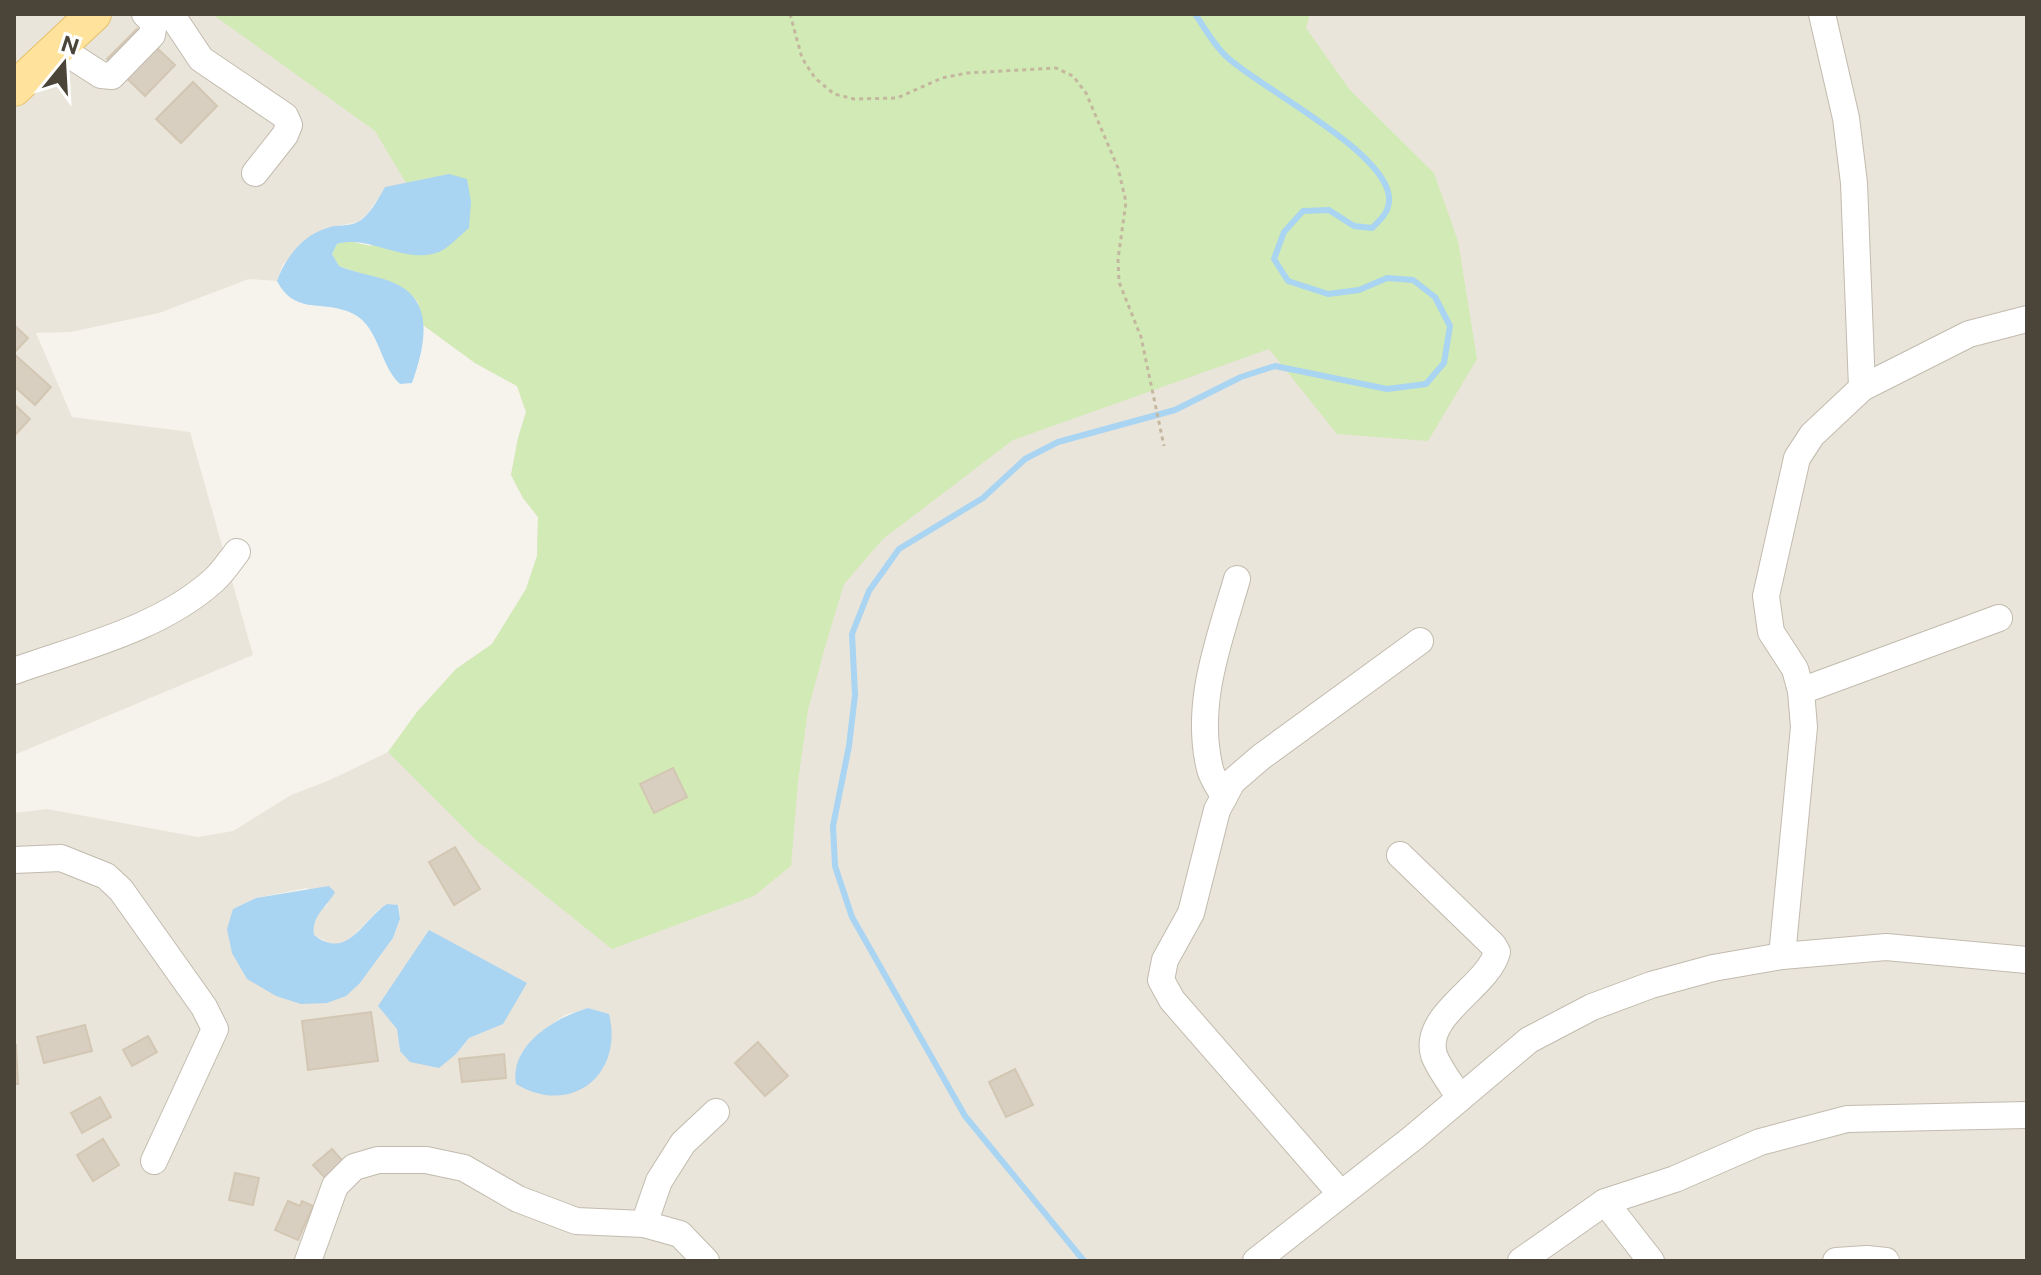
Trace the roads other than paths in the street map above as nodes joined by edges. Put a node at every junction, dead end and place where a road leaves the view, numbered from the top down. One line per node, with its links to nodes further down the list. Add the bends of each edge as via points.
1 (94, 14): 5 (main road)
2 (145, 14): 5 (street, via 154,23 152,35 112,76 101,75)
3 (171, 14): 7 (street, via 201,59 285,116 285,135)
4 (1822, 14): 9 (street, via 1846,118 1854,183)
5 (59, 48): 6 (main road)
6 (14, 89)
7 (255, 173)
8 (2027, 319): 9 (street, via 1969,334)
9 (1862, 388): 15 (street, via 1812,435 1797,458 1773,560 1766,596 1771,632 1795,669)
10 (237, 552): 14 (street, via 215,579 175,609)
11 (1237, 579): 16 (street, via 1210,669 1203,725 1210,772)
12 (1999, 618): 15 (street)
13 (1420, 641): 16 (street, via 1261,757 1232,782)
14 (14, 671)
15 (1801, 691): 19 (street, via 1803,743)
16 (1224, 797): 25 (street, via 1191,913 1165,960 1161,980 1172,1000)
17 (1400, 855): 21 (street, via 1497,952 1493,967 1439,1023 1433,1043)
18 (14, 860): 24 (street, via 61,858 106,876 121,890 215,1029)
19 (1782, 956): 20 (street, via 1886,947); 21 (street, via 1713,968 1592,1007 1529,1040)
20 (2027, 960)
21 (1460, 1098): 25 (street)
22 (716, 1112): 27 (street, via 683,1143 659,1181)
23 (2027, 1115): 26 (street, via 1847,1119 1760,1142)
24 (154, 1161)
25 (1341, 1194): 30 (street)
26 (1605, 1202): 31 (street); 32 (street)
27 (644, 1224): 28 (street, via 576,1221 518,1199 464,1168 426,1160 378,1160 354,1167 335,1186); 29 (street, via 680,1234)
28 (308, 1261)
29 (706, 1261)
30 (1256, 1261)
31 (1521, 1261)
32 (1651, 1261)
33 (1836, 1261): 34 (street)
34 (1886, 1261)

